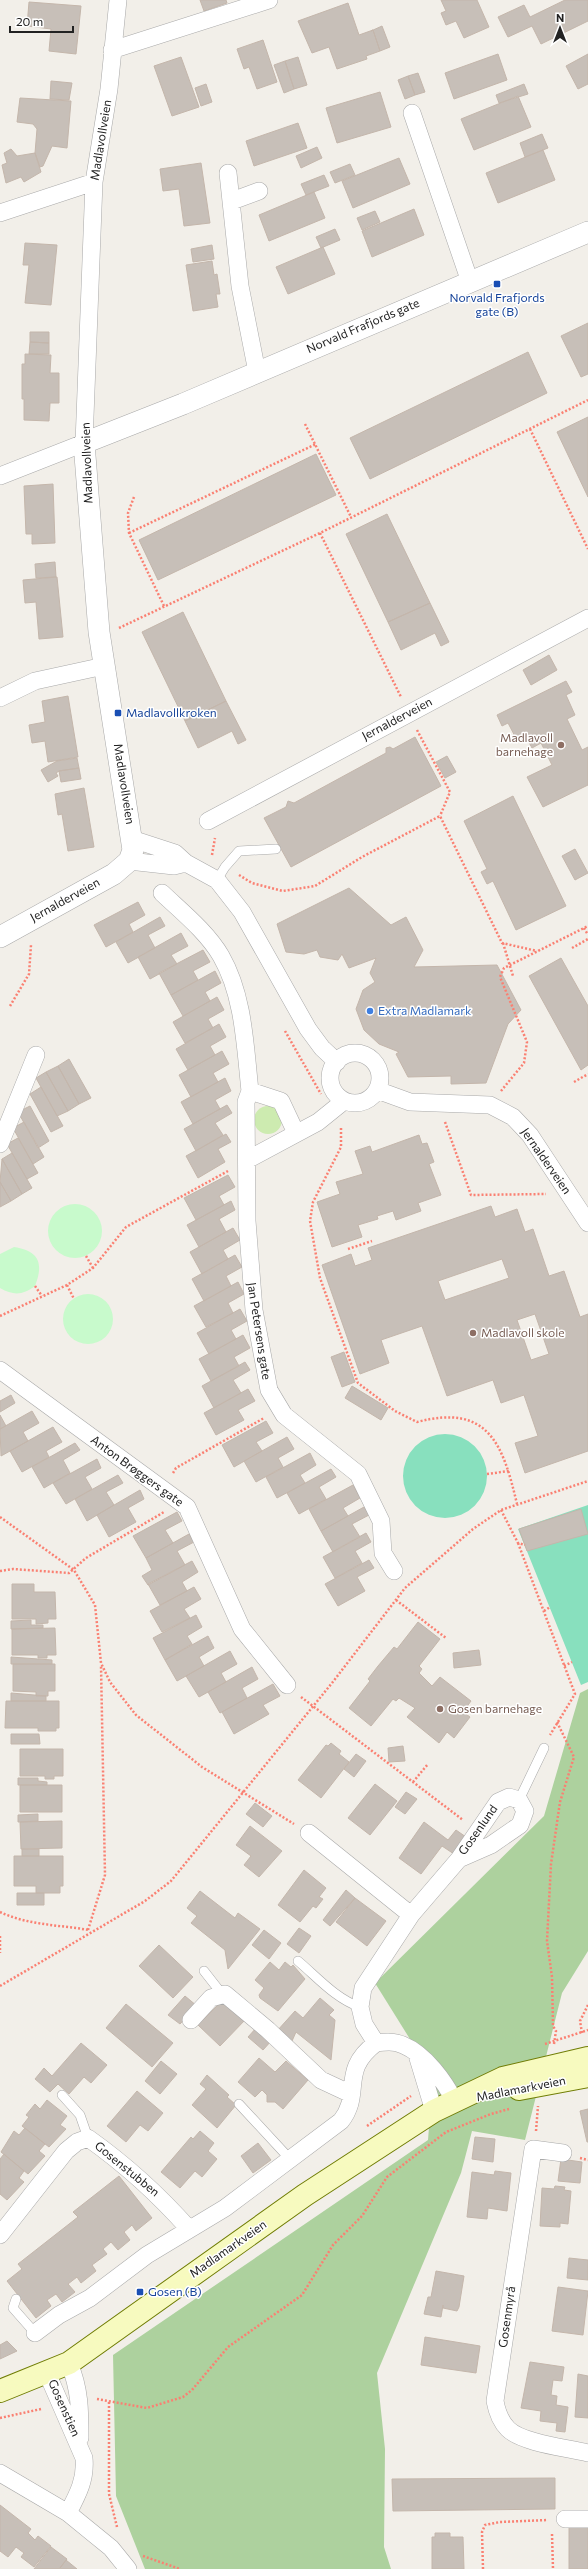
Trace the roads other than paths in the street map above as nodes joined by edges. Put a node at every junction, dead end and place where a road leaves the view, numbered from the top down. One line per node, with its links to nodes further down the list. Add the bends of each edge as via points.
1 (118, 0): 3 (street, Madlavollveien)
2 (269, 0): 3 (street)
3 (112, 50): 6 (street, Madlavollveien)
4 (412, 113): 11 (street)
5 (228, 173): 8 (street)
6 (94, 182): 9 (street); 13 (street, Madlavollveien)
7 (259, 192): 8 (street)
8 (232, 201): 12 (street, via 240,286)
9 (0, 213)
10 (588, 232): 11 (street, Norvald Frafjords gate)
11 (470, 282): 12 (street, Norvald Frafjords gate)
12 (257, 372): 13 (street, Norvald Frafjords gate)
13 (84, 443): 14 (street); 16 (street, Madlavollveien, via 92,556)
14 (0, 476)
15 (588, 618): 18 (street, Jernalderveien)
16 (104, 666): 17 (street, via 35,681); 20 (street, Madlavollveien)
17 (0, 698)
18 (208, 821)
19 (276, 849): 21 (lane, via 239,852)
20 (132, 850): 21 (street, via 175,853 186,863); 23 (street, Jernalderveien, via 114,874)
21 (221, 873): 25 (street, via 308,1028)
22 (162, 893): 27 (street, Jan Petersens gate, via 221,956 239,1004)
23 (0, 937)
24 (36, 1055): 30 (street)
25 (336, 1062): 26 (street, via 351,1054 369,1058 380,1075); 28 (street, via 331,1071 330,1082 335,1093)
26 (377, 1090): 28 (street, via 363,1102); 32 (street, Jernalderveien, via 410,1102 490,1105 513,1117 530,1135)
27 (250, 1091): 29 (street, via 280,1101); 31 (street, Jan Petersens gate, via 246,1102)
28 (344, 1101): 29 (street, via 318,1122)
29 (296, 1133): 31 (street)
30 (0, 1144)
31 (247, 1160): 34 (street, Jan Petersens gate, via 246,1200 254,1310 269,1390 280,1409 358,1474 382,1521 383,1553)
32 (588, 1223)
33 (0, 1370): 35 (street, Anton Brøggers gate, via 187,1507 242,1629)
34 (394, 1571)
35 (287, 1685)
36 (544, 1748): 37 (lane)
37 (519, 1800): 39 (street, Gosenlund, via 509,1797 498,1802); 39 (street, Gosenlund, via 525,1810 520,1825 491,1845)
38 (309, 1833): 40 (street)
39 (458, 1859): 40 (street, Gosenlund)
40 (411, 1915): 44 (street, Gosenlund, via 363,1988)
41 (298, 1961): 44 (lane, via 335,1993)
42 (204, 1971): 43 (lane)
43 (222, 1994): 45 (street, via 211,1998); 50 (street, via 263,2026 321,2080)
44 (360, 2007): 46 (street, Gosenlund, via 364,2024)
45 (191, 2020)
46 (376, 2043): 47 (street, via 404,2045); 50 (street, via 362,2053 356,2064)
47 (417, 2055): 52 (street, via 444,2080); 54 (street)
48 (588, 2058): 52 (main road, Madlamarkveien, via 503,2078)
49 (588, 2076): 52 (main road, Madlamarkveien)
50 (351, 2094): 57 (street, via 347,2113 341,2121)
51 (62, 2095): 55 (lane, via 80,2115)
52 (455, 2102): 54 (main road, Madlamarkveien)
53 (239, 2104): 57 (lane)
54 (434, 2111): 62 (main road, Madlamarkveien, via 298,2199)
55 (88, 2138): 58 (street, Gosenstubben, via 160,2196); 59 (street, Gosenstubben, via 77,2142 66,2151)
56 (562, 2153): 66 (street, Gosenmyrå, via 533,2149 495,2401 497,2414 508,2430 528,2439)
57 (289, 2158): 58 (street, via 225,2208)
58 (189, 2228): 61 (street, via 147,2255 90,2298)
59 (0, 2235)
60 (16, 2299): 61 (lane, via 13,2308)
61 (35, 2333)
62 (69, 2363): 63 (main road, Madlamarkveien); 65 (street, Gosenstien, via 80,2400)
63 (47, 2373): 64 (main road, Madlamarkveien); 65 (street, Gosenstien)
64 (0, 2391)
65 (80, 2444): 68 (street, Gosenstien, via 85,2472 81,2490)
66 (588, 2453)
67 (0, 2473): 68 (street)
68 (68, 2513): 71 (street, via 116,2549)
69 (559, 2519): 70 (street)
70 (588, 2519)
71 (128, 2569)

